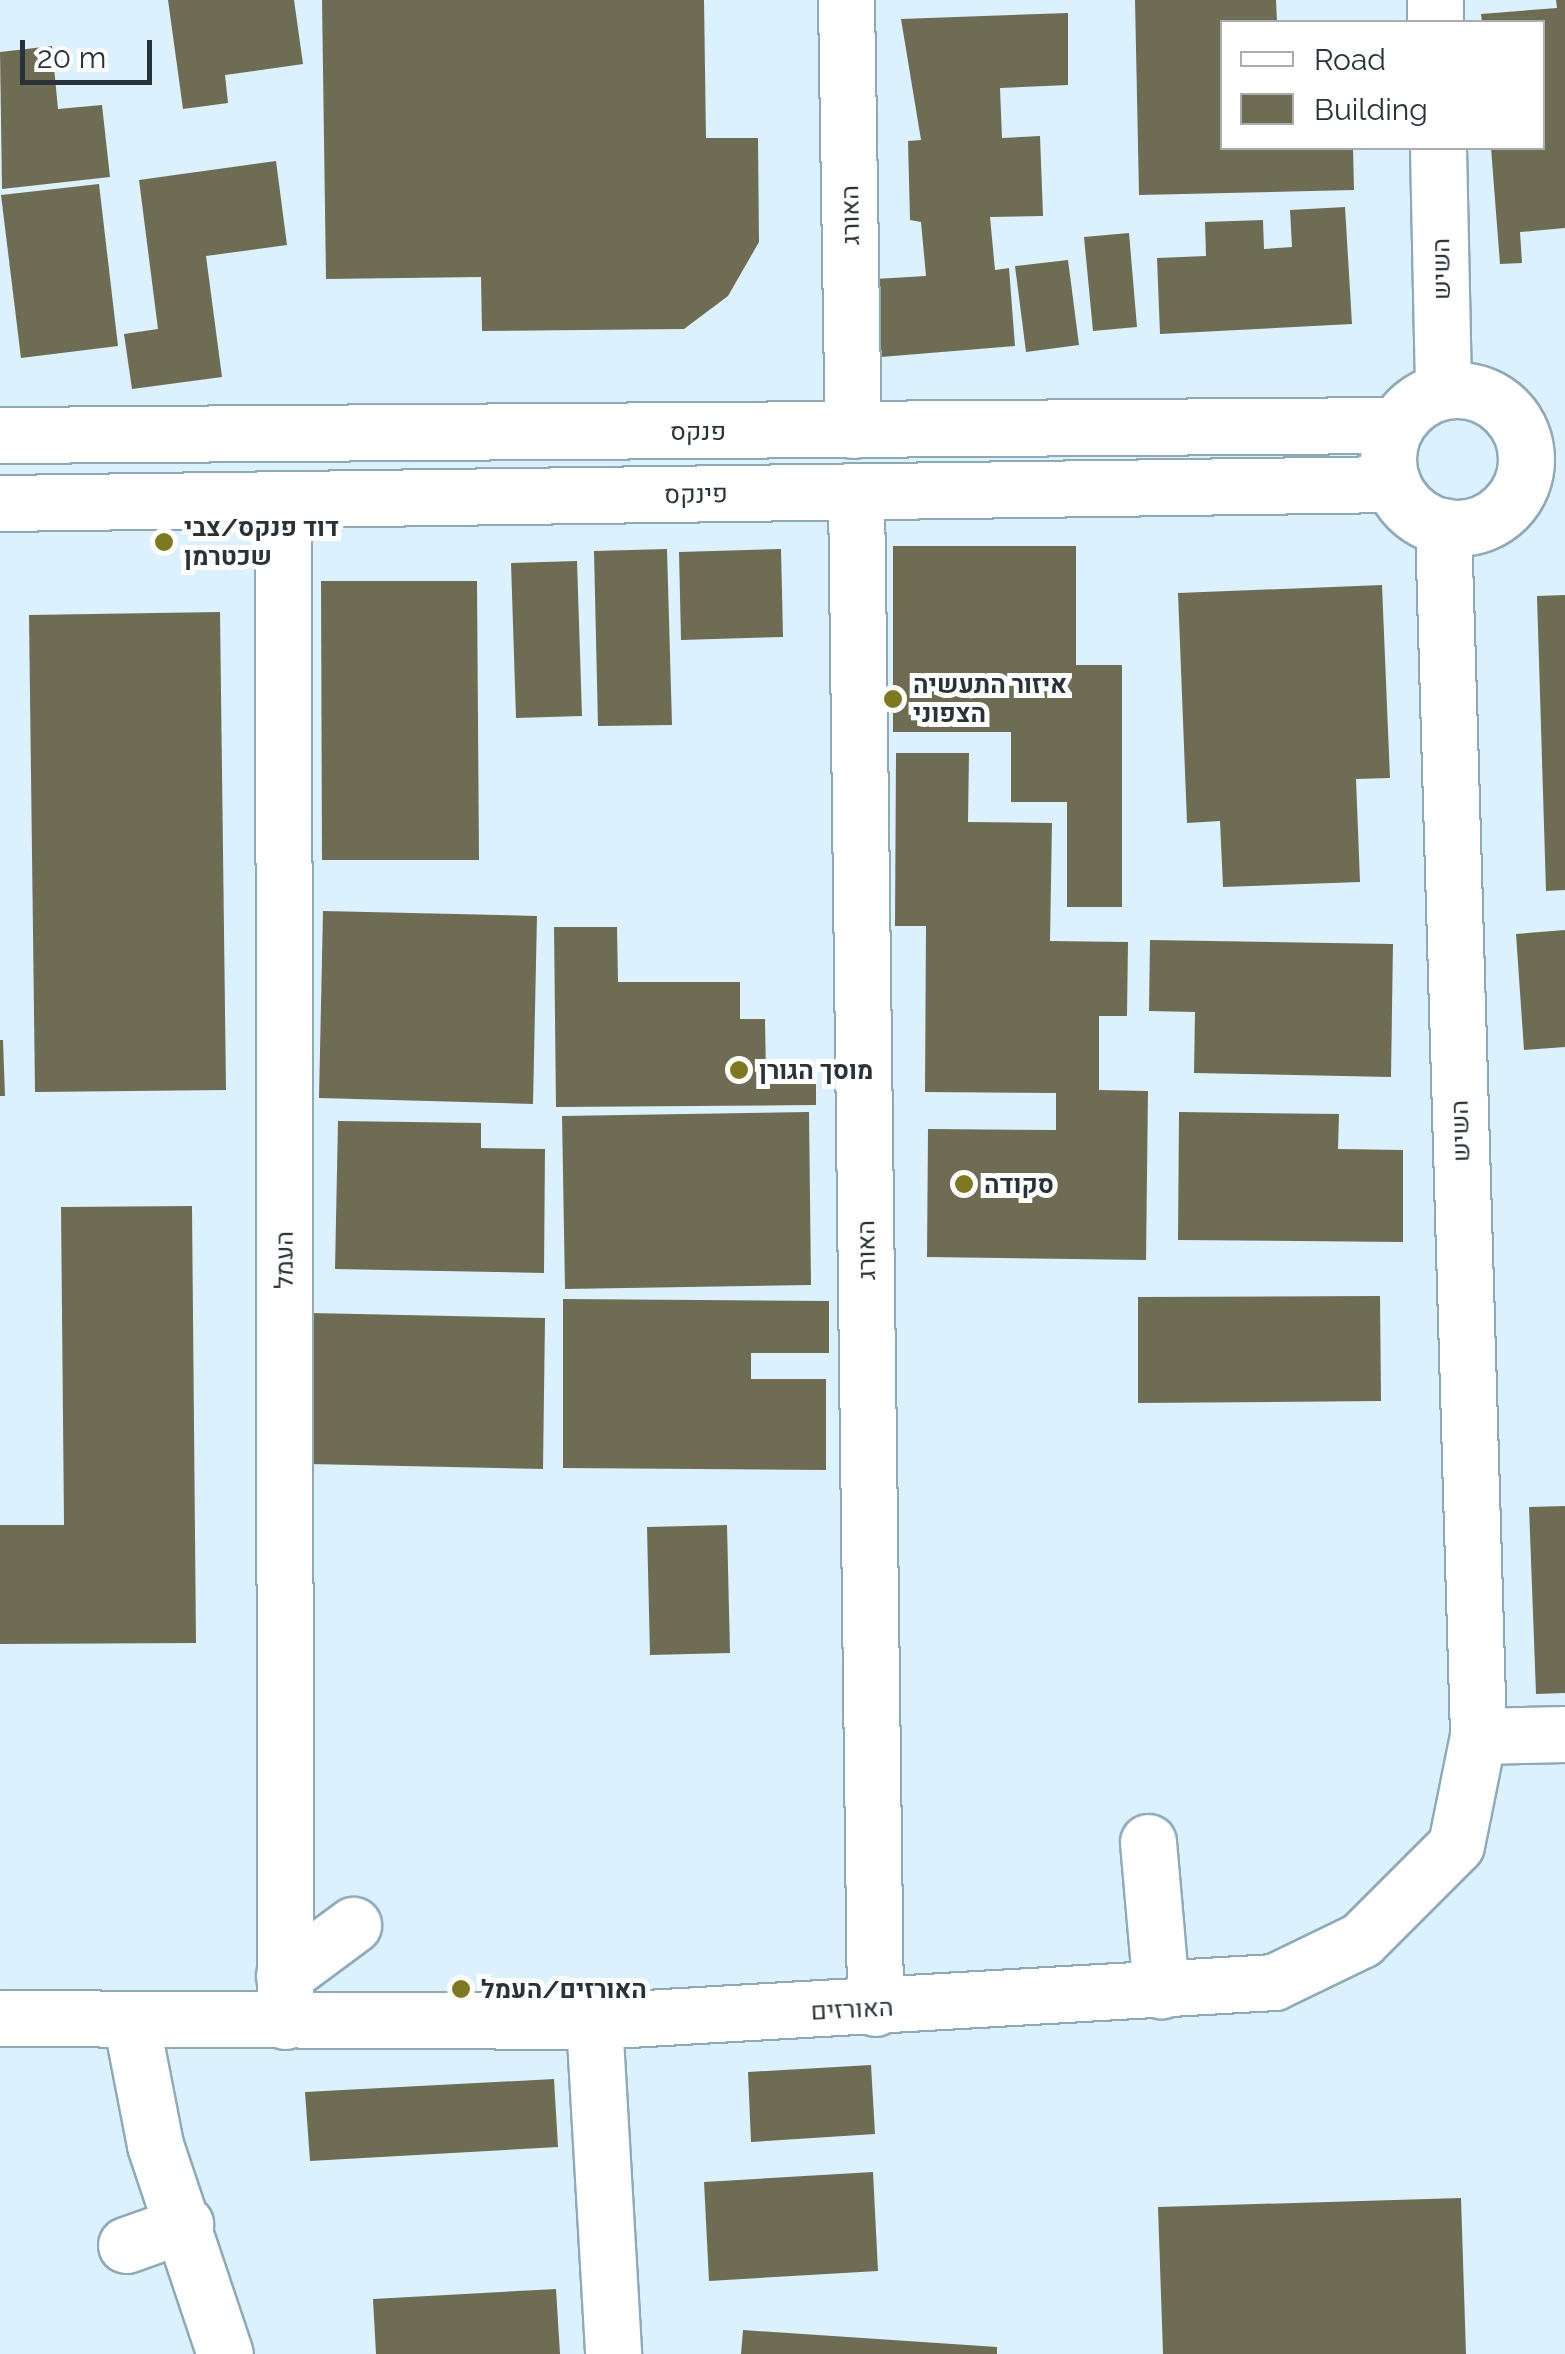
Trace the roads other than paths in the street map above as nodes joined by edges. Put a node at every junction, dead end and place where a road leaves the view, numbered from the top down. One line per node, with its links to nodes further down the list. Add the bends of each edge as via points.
1 (846, 0): 5 (street, האורג)
2 (1438, 150): 3 (street, השיש)
3 (1443, 390): 4 (street, via 1421,400); 6 (street, via 1490,398)
4 (1396, 426): 5 (street, פנקס); 8 (street, via 1388,449)
5 (854, 430): 7 (street, פנקס)
6 (1543, 433): 9 (street, via 1526,466)
7 (0, 435)
8 (1393, 484): 10 (street, פינקס); 13 (street, via 1406,505)
9 (1542, 489): 13 (street, via 1489,520)
10 (856, 492): 11 (street, פינקס); 20 (street, האורג)
11 (284, 500): 12 (street, פינקס); 19 (street, העמל)
12 (0, 503)
13 (1442, 526): 15 (street, השיש)
14 (1565, 1734): 15 (street)
15 (1478, 1736): 18 (street, האורזים, via 1456,1845 1361,1940 1274,1982)
16 (1148, 1842): 18 (street)
17 (353, 1924): 19 (street)
18 (1162, 1990): 20 (street, האורזים)
19 (284, 1999): 22 (street, האורזים); 23 (street, האורזים)
20 (876, 2008): 23 (street, האורזים)
21 (0, 2018): 22 (street, האורזים)
22 (131, 2021): 24 (street, via 155,2145)
23 (594, 2021): 27 (street)
24 (185, 2224): 25 (street); 26 (street)
25 (126, 2245)
26 (225, 2354)
27 (613, 2354)

